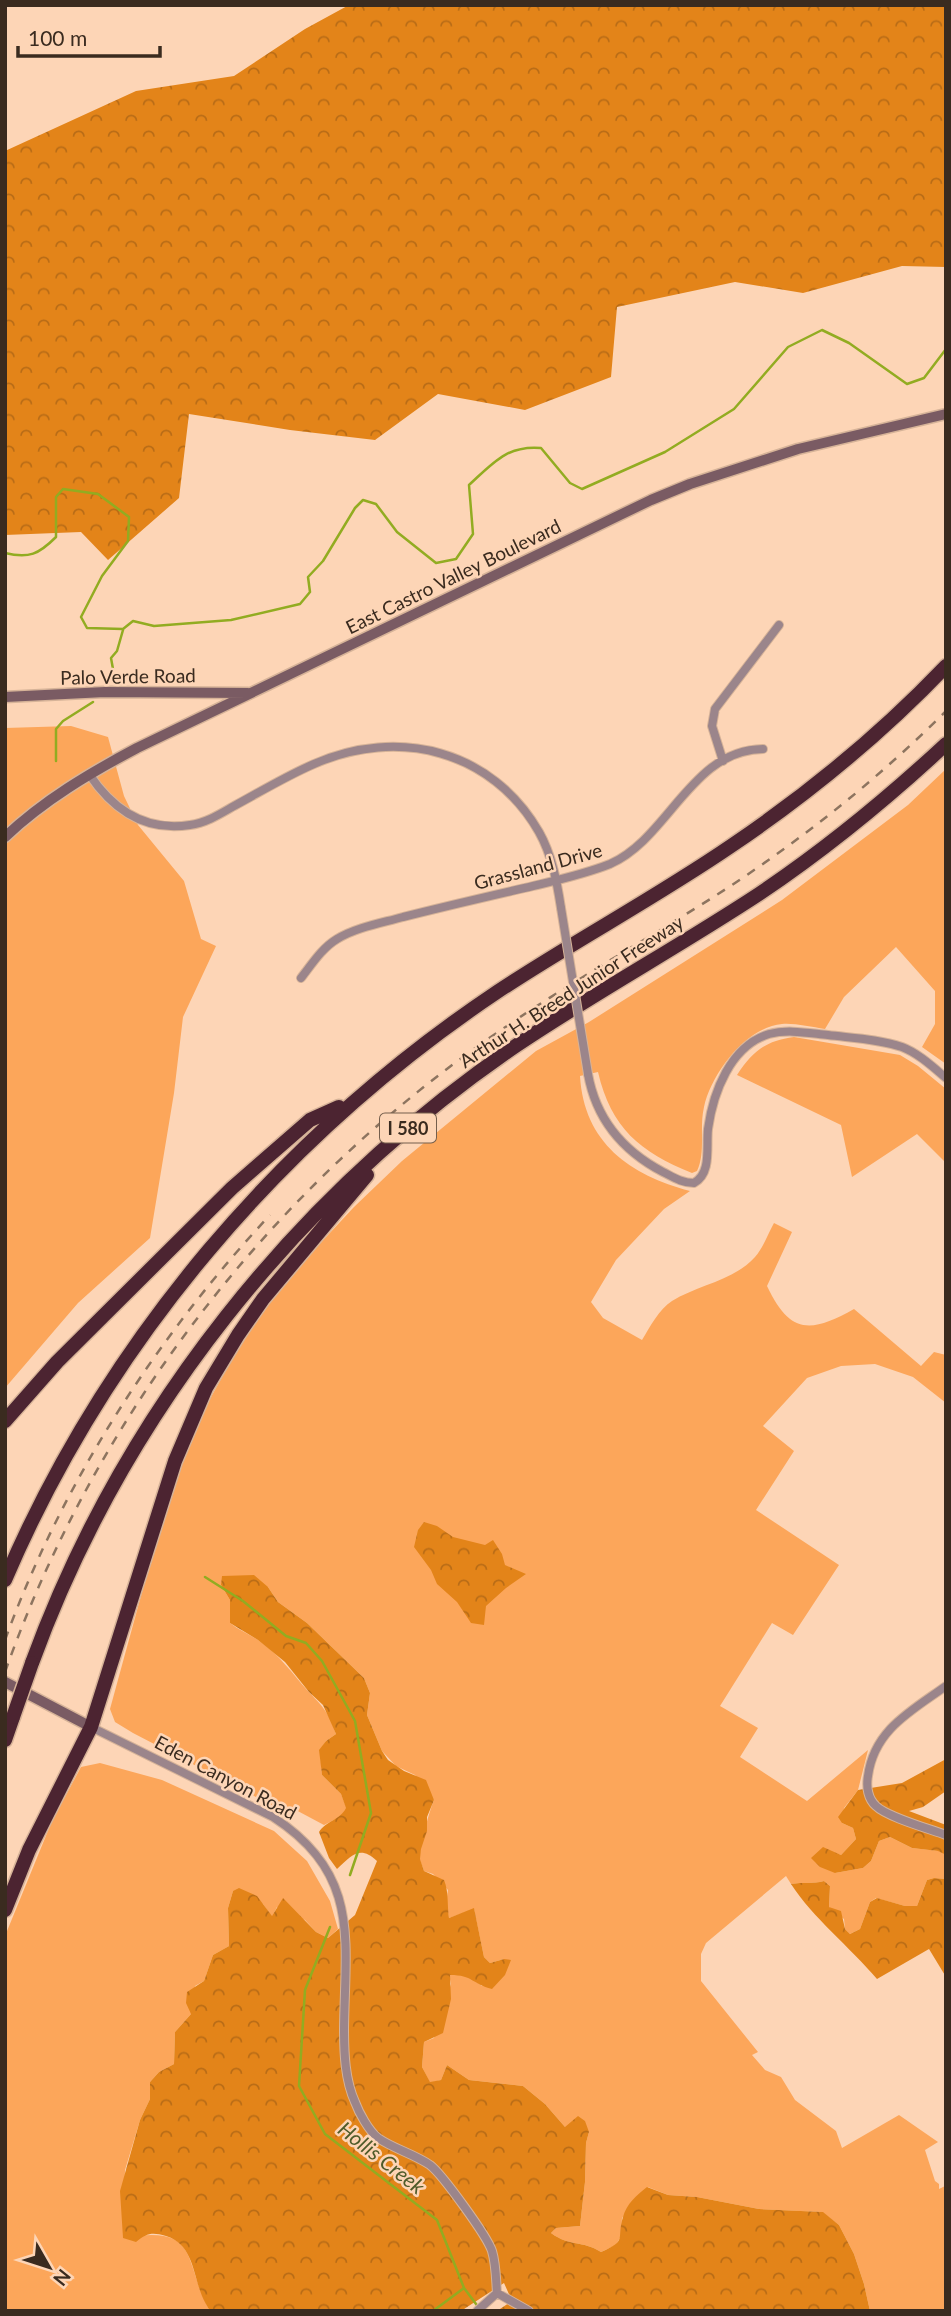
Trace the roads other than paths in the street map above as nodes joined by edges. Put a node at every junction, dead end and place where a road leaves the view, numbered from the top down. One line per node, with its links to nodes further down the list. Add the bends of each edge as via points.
1 (946, 414): 4 (main road, East Castro Valley Boulevard, via 799,449 690,484)
2 (779, 625): 8 (street, via 715,709 712,726)
3 (946, 666): 14 (highway, Arthur H. Breed Junior Freeway / I 580, via 847,759 771,818 482,1002)
4 (251, 693): 5 (main road, Palo Verde Road); 9 (main road, East Castro Valley Boulevard)
5 (5, 697)
6 (946, 744): 15 (highway, Arthur H. Breed Junior Freeway / I 580, via 875,807 794,869 535,1033)
7 (763, 749): 8 (street, Grassland Drive, via 736,753)
8 (723, 761): 11 (street, Grassland Drive, via 692,786 638,847 608,864)
9 (89, 774): 10 (main road, East Castro Valley Boulevard, via 27,816); 11 (street, via 120,810 143,822 173,827 212,818 340,754 388,746 435,752 457,758 514,797 542,839)
10 (5, 838)
11 (557, 880): 12 (street, Grassland Drive, via 354,932 324,950); 13 (street, bridge, via 588,1074 600,1111 623,1145 682,1182 694,1183 703,1176 713,1105 732,1062 747,1046 768,1035 792,1031 903,1047)
12 (301, 978)
13 (946, 1078)
14 (353, 1101): 16 (highway, via 310,1120 239,1182 57,1362); 17 (highway, Arthur H. Breed Junior Freeway / I 580, via 233,1222 141,1338 64,1461)
15 (404, 1131): 20 (highway, via 263,1299 206,1388 175,1461); 21 (highway, Arthur H. Breed Junior Freeway / I 580, bridge, via 293,1238 184,1373 99,1512 58,1597)
16 (5, 1421)
17 (5, 1580)
18 (5, 1682): 20 (main road, Eden Canyon Road)
19 (946, 1686): 22 (street, via 883,1735 867,1782 877,1807)
20 (91, 1727): 23 (highway, via 29,1850); 24 (street, Eden Canyon Road, via 267,1813 295,1832 318,1858 336,1890 345,1924 344,2040 346,2072 355,2102 376,2136 431,2166 463,2206 492,2250)
21 (5, 1740)
22 (946, 1835)
23 (5, 1910)
24 (497, 2293): 25 (street); 26 (street)
25 (477, 2311)
26 (529, 2311)

